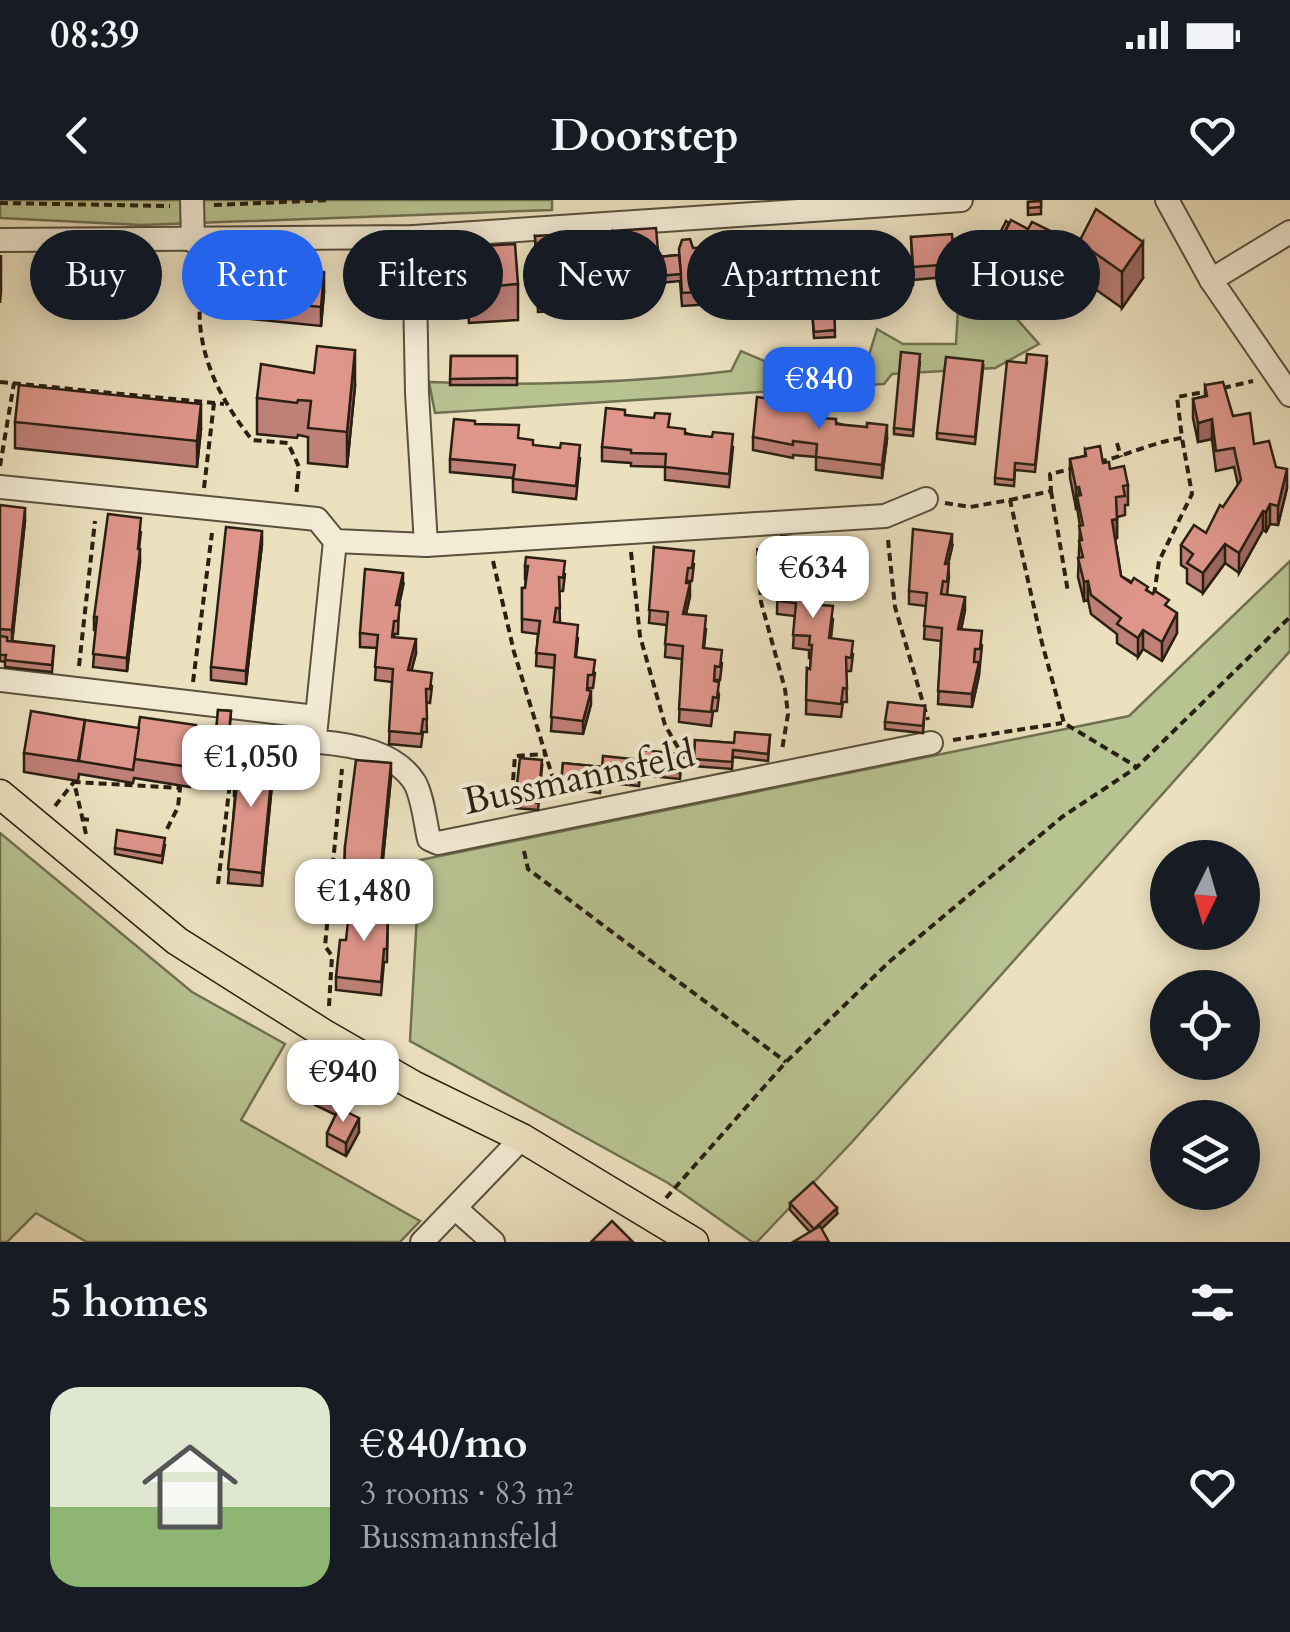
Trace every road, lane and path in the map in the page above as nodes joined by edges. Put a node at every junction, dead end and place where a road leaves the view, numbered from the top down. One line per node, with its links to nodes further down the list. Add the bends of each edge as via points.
1 (330, 200): 5 (path)
2 (961, 200): 7 (street)
3 (1166, 200): 11 (street)
4 (0, 203): 5 (path)
5 (192, 203): 6 (street)
6 (198, 230)
7 (503, 231)
8 (1290, 232): 11 (street)
9 (0, 240): 10 (street)
10 (182, 241)
11 (1211, 280): 16 (street)
12 (200, 320): 18 (path)
13 (416, 320): 35 (street)
14 (0, 382): 15 (path)
15 (14, 383): 17 (path); 22 (path)
16 (1282, 386): 19 (path, via 1177,397)
17 (214, 403): 18 (path); 28 (path)
18 (224, 404): 30 (path, via 252,440 288,443 298,466)
19 (1182, 438): 21 (path); 37 (path, via 1192,494 1159,562)
20 (1117, 442): 21 (path)
21 (1120, 457): 24 (path, via 1050,474)
22 (0, 466)
23 (0, 487): 25 (street)
24 (1050, 491): 27 (path); 36 (path)
25 (98, 497): 28 (street); 40 (path)
26 (926, 500): 27 (path, via 970,507); 29 (street)
27 (1010, 500): 44 (path)
28 (208, 509): 30 (street); 41 (path)
29 (886, 516): 31 (street); 45 (path, via 895,607)
30 (294, 517): 33 (street, via 317,519)
31 (756, 524): 32 (street); 49 (path, via 761,602 788,714)
32 (629, 532): 34 (street); 51 (path, via 640,636 665,726 684,758)
33 (335, 541): 35 (street); 43 (street)
34 (489, 542): 35 (street); 47 (path)
35 (426, 545)
36 (1068, 592)
37 (1153, 604)
38 (1290, 617): 48 (path)
39 (0, 680): 40 (street)
40 (77, 690): 41 (street)
41 (191, 702): 42 (street)
42 (239, 707): 43 (street); 60 (path)
43 (316, 717): 46 (street, Bussmannsfeld, via 320,742)
44 (1064, 723): 45 (path); 48 (path)
45 (932, 743): 49 (street, Bussmannsfeld)
46 (344, 744): 57 (street, Bussmannsfeld, via 376,752 408,775 429,839 438,843); 61 (path, via 325,946 332,956)
47 (545, 754): 53 (path); 57 (path, via 515,756)
48 (1137, 767): 62 (path, via 1047,829 889,962)
49 (778, 774): 51 (street, Bussmannsfeld)
50 (74, 782): 54 (path); 56 (path); 58 (path, via 180,788)
51 (684, 792): 53 (street, Bussmannsfeld)
52 (0, 794): 56 (main road)
53 (564, 818): 57 (street, Bussmannsfeld)
54 (80, 819): 55 (path); 59 (path, via 88,832)
55 (92, 820)
56 (39, 827): 59 (main road)
57 (514, 829): 62 (path, via 528,869)
58 (166, 831)
59 (72, 854): 61 (main road, via 177,941)
60 (218, 884)
61 (326, 1035): 63 (main road)
62 (786, 1062): 65 (path)
63 (522, 1138): 64 (street); 65 (main road)
64 (455, 1208): 66 (street); 67 (street)
65 (650, 1215): 68 (main road)
66 (422, 1242)
67 (492, 1242)
68 (694, 1242)

